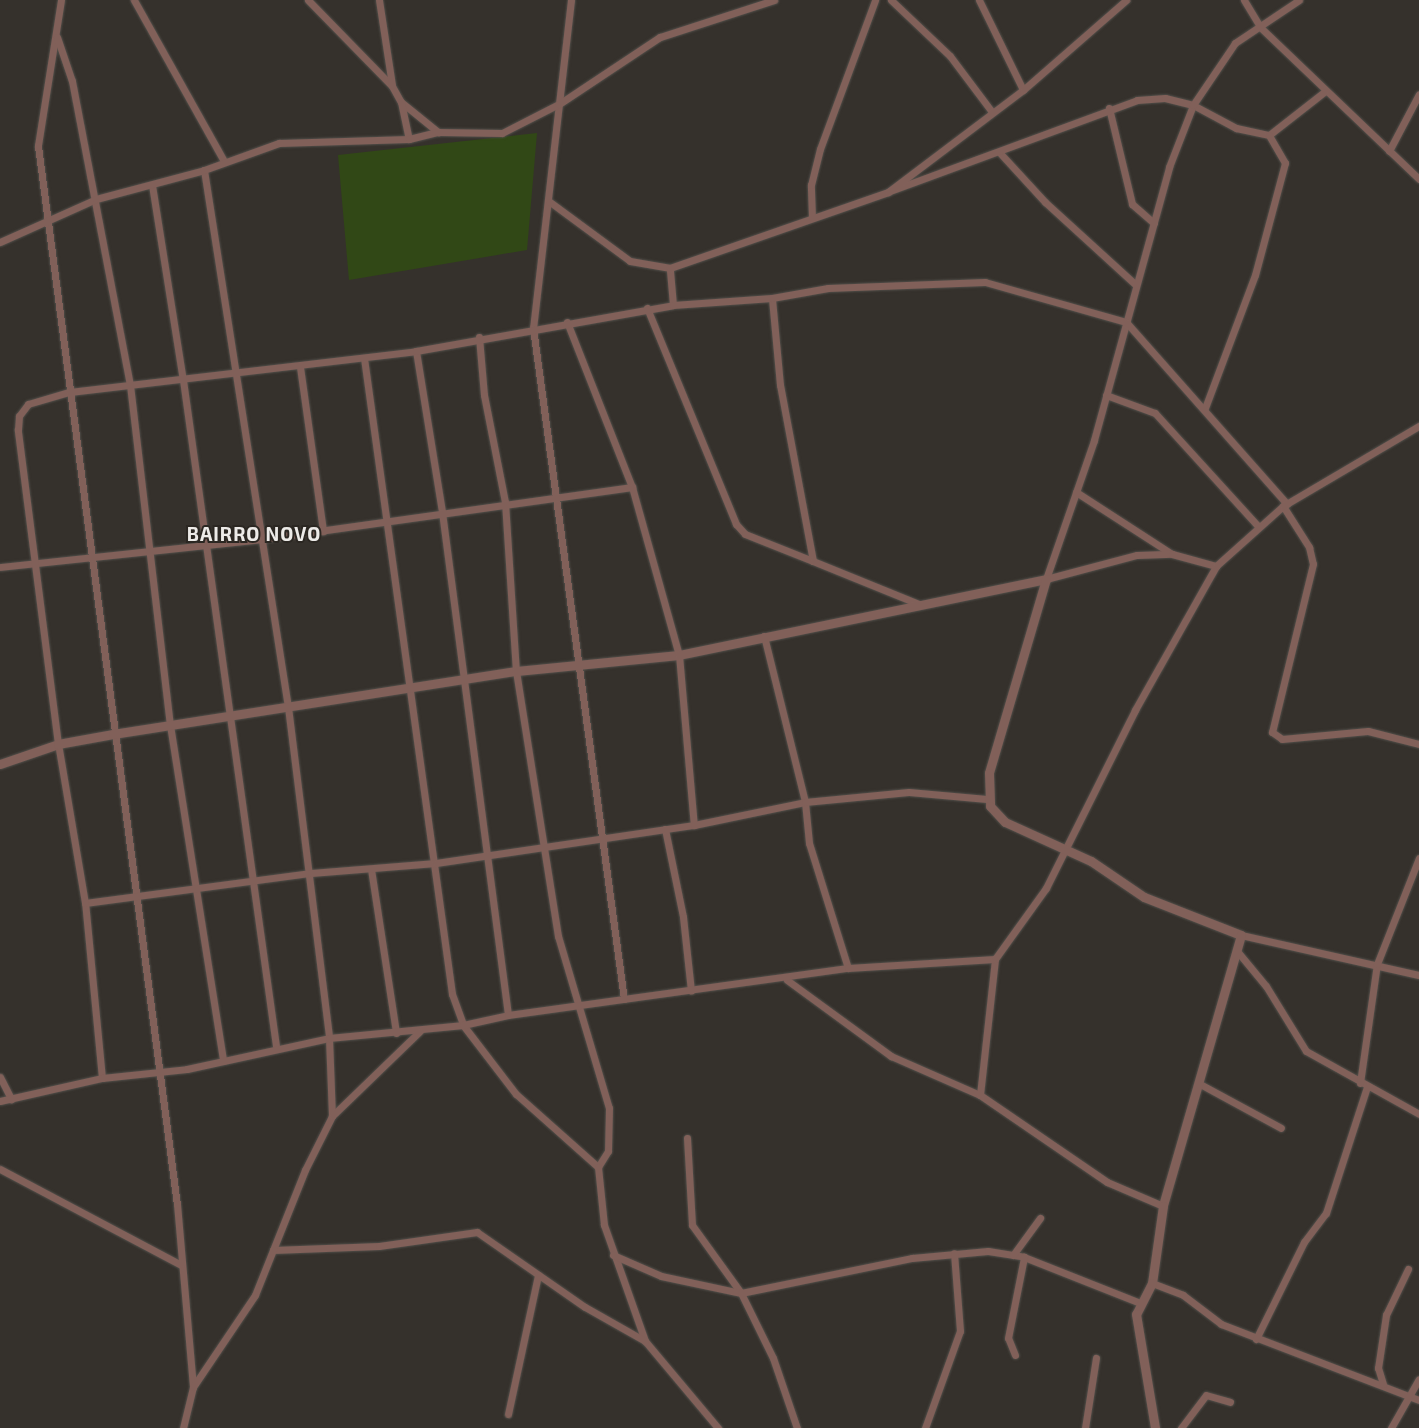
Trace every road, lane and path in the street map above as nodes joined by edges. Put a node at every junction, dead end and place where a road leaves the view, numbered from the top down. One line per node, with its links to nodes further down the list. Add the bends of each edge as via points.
1 (56, 0): 14 (street)
2 (61, 0): 14 (street)
3 (134, 0): 31 (street)
4 (308, 0): 17 (street)
5 (379, 0): 17 (street)
6 (571, 0): 22 (street)
7 (774, 0): 22 (street, via 660,37)
8 (875, 0): 38 (street, via 820,149 811,185)
9 (891, 0): 25 (street, via 950,56)
10 (979, 0): 18 (street)
11 (1126, 0): 18 (street)
12 (1244, 0): 15 (street)
13 (1299, 0): 15 (street)
14 (58, 12): 16 (street)
15 (1260, 27): 19 (street); 23 (street, via 1235,43)
16 (57, 36): 36 (street, via 72,81); 39 (street, via 38,146)
17 (392, 86): 21 (street)
18 (1023, 90): 25 (street)
19 (1324, 92): 27 (street); 29 (street)
20 (1419, 94): 29 (street)
21 (401, 102): 26 (street); 28 (street)
22 (559, 104): 26 (street, via 502,133); 37 (street)
23 (1193, 105): 24 (street, via 1151,99); 27 (street, via 1236,128); 40 (street)
24 (1109, 108): 30 (street); 40 (street, via 1132,204)
25 (992, 112): 35 (street)
26 (438, 132): 28 (street)
27 (1268, 135): 59 (street, via 1285,163 1255,275)
28 (409, 139): 31 (street, via 279,144)
29 (1389, 151): 33 (street)
30 (1000, 153): 35 (street); 43 (street, via 1045,202)
31 (224, 160): 32 (street)
32 (204, 170): 34 (street); 54 (street)
33 (1419, 179)
34 (152, 185): 36 (street); 55 (street)
35 (888, 192): 38 (street)
36 (96, 199): 39 (street); 56 (street)
37 (550, 202): 42 (street, via 630,261); 49 (street)
38 (812, 218): 42 (street)
39 (47, 223): 41 (street); 57 (street)
40 (1154, 223): 43 (street)
41 (0, 242)
42 (670, 268): 45 (street)
43 (1136, 285): 48 (street)
44 (772, 298): 45 (street); 48 (street, via 828,288 985,282); 75 (street, via 780,385)
45 (673, 304): 46 (street)
46 (647, 308): 47 (street); 75 (street, via 736,524 745,534)
47 (567, 322): 49 (street); 61 (street)
48 (1126, 322): 58 (street); 59 (street)
49 (533, 328): 50 (street); 63 (street)
50 (480, 337): 51 (street); 64 (street, via 484,395)
51 (416, 351): 52 (street); 66 (street)
52 (364, 358): 53 (street); 67 (street)
53 (300, 368): 54 (street); 69 (street)
54 (238, 374): 55 (street); 70 (street)
55 (184, 380): 56 (street); 71 (street)
56 (130, 385): 57 (street); 72 (street)
57 (70, 392): 74 (street); 76 (street, via 28,404 19,416)
58 (1106, 395): 62 (street); 68 (street, via 1155,413)
59 (1205, 408): 65 (street)
60 (1419, 426): 65 (street)
61 (632, 487): 63 (street); 82 (street)
62 (1076, 492): 73 (street); 79 (street)
63 (556, 496): 64 (street); 83 (street)
64 (505, 502): 66 (street); 84 (street)
65 (1285, 505): 68 (street); 92 (street, via 1309,547 1314,564 1272,732 1282,739 1368,731)
66 (442, 512): 67 (street); 85 (street)
67 (387, 521): 69 (street); 86 (street)
68 (1257, 525): 77 (street)
69 (323, 531): 70 (street)
70 (262, 539): 71 (street); 87 (street)
71 (204, 545): 72 (street); 88 (street)
72 (148, 551): 74 (street); 89 (street)
73 (1172, 554): 77 (street); 79 (street, via 1100,561)
74 (92, 555): 76 (street); 90 (street)
75 (813, 561): 80 (street)
76 (37, 562): 78 (street); 91 (street)
77 (1216, 566): 100 (street, via 1176,632)
78 (0, 567)
79 (1046, 579): 80 (street); 94 (street, via 990,773)
80 (919, 604): 81 (street)
81 (764, 636): 82 (street); 95 (street)
82 (679, 655): 83 (street); 96 (street)
83 (580, 665): 84 (street); 98 (street)
84 (516, 671): 85 (street); 99 (street)
85 (464, 680): 86 (street); 101 (street)
86 (407, 689): 87 (street); 103 (street)
87 (288, 707): 88 (street); 105 (street)
88 (229, 715): 89 (street); 106 (street)
89 (170, 725): 90 (street); 107 (street)
90 (113, 734): 91 (street); 108 (street)
91 (58, 744): 93 (street); 109 (street)
92 (1419, 744)
93 (0, 764)
94 (987, 799): 95 (street, via 909,792); 100 (street, via 1005,822)
95 (806, 802): 96 (street); 114 (street, via 809,843)
96 (694, 825): 97 (street)
97 (665, 829): 98 (street); 117 (street, via 683,917)
98 (602, 840): 99 (street); 118 (street)
99 (546, 845): 101 (street); 119 (street, via 558,936)
100 (1065, 850): 110 (street, via 1092,861 1163,907); 112 (street, via 1046,888)
101 (489, 855): 103 (street); 120 (street)
102 (1419, 858): 113 (street)
103 (436, 863): 104 (street); 121 (street, via 452,994)
104 (372, 868): 105 (street); 123 (street)
105 (310, 873): 106 (street); 124 (street)
106 (255, 881): 107 (street); 125 (street)
107 (198, 891): 108 (street); 126 (street)
108 (138, 898): 109 (street); 127 (street)
109 (85, 903): 129 (street)
110 (1241, 935): 111 (street); 113 (street)
111 (1237, 951): 130 (street); 131 (street, via 1266,986 1302,1047)
112 (995, 959): 114 (street); 132 (street)
113 (1376, 964): 115 (street); 131 (street)
114 (848, 968): 116 (street)
115 (1419, 975)
116 (787, 980): 117 (street); 132 (street, via 890,1056)
117 (691, 991): 118 (street)
118 (624, 999): 119 (street)
119 (576, 1008): 120 (street); 139 (street, via 609,1108 608,1151)
120 (508, 1015): 121 (street)
121 (462, 1025): 122 (street); 139 (street, via 533,1112)
122 (420, 1031): 123 (street); 136 (street)
123 (396, 1033): 124 (street)
124 (328, 1038): 125 (street); 136 (street)
125 (276, 1046): 126 (street)
126 (223, 1060): 127 (street)
127 (159, 1072): 129 (street); 148 (street, via 178,1204)
128 (0, 1077): 133 (street)
129 (102, 1078): 133 (street)
130 (1200, 1084): 137 (street); 141 (street)
131 (1363, 1085): 135 (street); 154 (street, via 1326,1213 1304,1242)
132 (980, 1095): 141 (street, via 1107,1182)
133 (11, 1098): 134 (street)
134 (0, 1101)
135 (1419, 1114)
136 (332, 1116): 143 (street)
137 (1281, 1128)
138 (687, 1138): 152 (street, via 692,1225)
139 (598, 1167): 146 (street, via 600,1205)
140 (0, 1170): 148 (street)
141 (1163, 1206): 151 (street)
142 (1040, 1218): 145 (street)
143 (273, 1250): 150 (street, via 379,1246 477,1232); 160 (street, via 237,1328)
144 (954, 1252): 145 (street); 152 (street); 168 (street, via 960,1331)
145 (1013, 1255): 147 (street)
146 (612, 1256): 152 (street, via 661,1276); 155 (street)
147 (1024, 1257): 153 (street); 156 (street, via 1008,1338)
148 (181, 1265): 160 (street)
149 (1408, 1269): 159 (street, via 1386,1315 1378,1368)
150 (538, 1275): 155 (street); 164 (street)
151 (1152, 1283): 153 (street); 154 (street, via 1183,1295 1221,1324)
152 (741, 1292): 167 (street, via 773,1358)
153 (1140, 1302): 170 (street, via 1135,1327)
154 (1256, 1339): 159 (street)
155 (645, 1341): 166 (street)
156 (1015, 1355)
157 (1096, 1358): 169 (street)
158 (1419, 1379): 161 (street)
159 (1383, 1384): 161 (street)
160 (193, 1387): 165 (street)
161 (1409, 1397): 162 (street); 172 (street)
162 (1419, 1400)
163 (1230, 1402): 171 (street, via 1206,1395)
164 (508, 1414)
165 (184, 1428)
166 (718, 1428)
167 (797, 1428)
168 (925, 1428)
169 (1085, 1428)
170 (1155, 1428)
171 (1181, 1428)
172 (1391, 1428)

